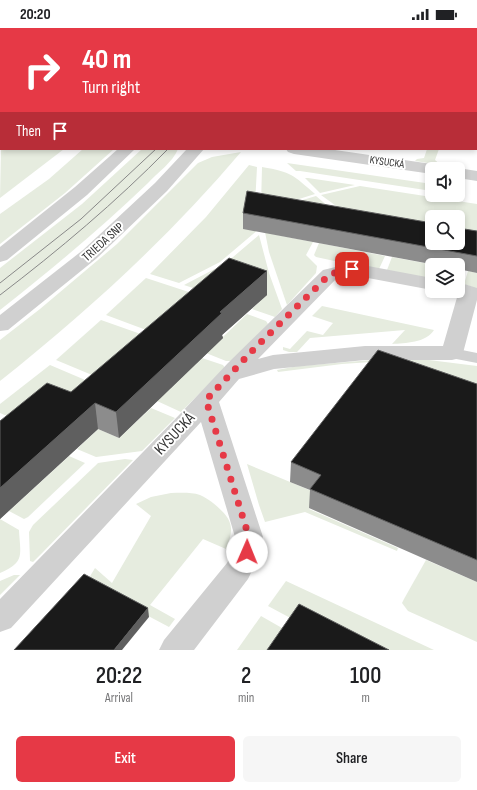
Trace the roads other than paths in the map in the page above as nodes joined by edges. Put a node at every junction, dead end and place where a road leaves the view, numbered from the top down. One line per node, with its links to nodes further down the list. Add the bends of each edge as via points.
1 (126, 150): 7 (street, via 100,176)
2 (195, 150): 10 (street, TRIEDA SNP, via 162,187 90,254)
3 (301, 150): 4 (street, KYSUCKÁ)
4 (425, 168)
5 (465, 174): 6 (street)
6 (477, 176)
7 (0, 256)
8 (425, 283): 13 (street, via 352,269 330,274)
9 (465, 290): 11 (street, via 469,291)
10 (0, 325)
11 (452, 353): 12 (lane); 13 (street, via 365,353 273,362)
12 (477, 358)
13 (230, 375): 14 (street)
14 (206, 400): 15 (street, KYSUCKÁ); 16 (street, KYSUCKÁ, via 249,537 247,552 238,571)
15 (0, 619)
16 (175, 650)

